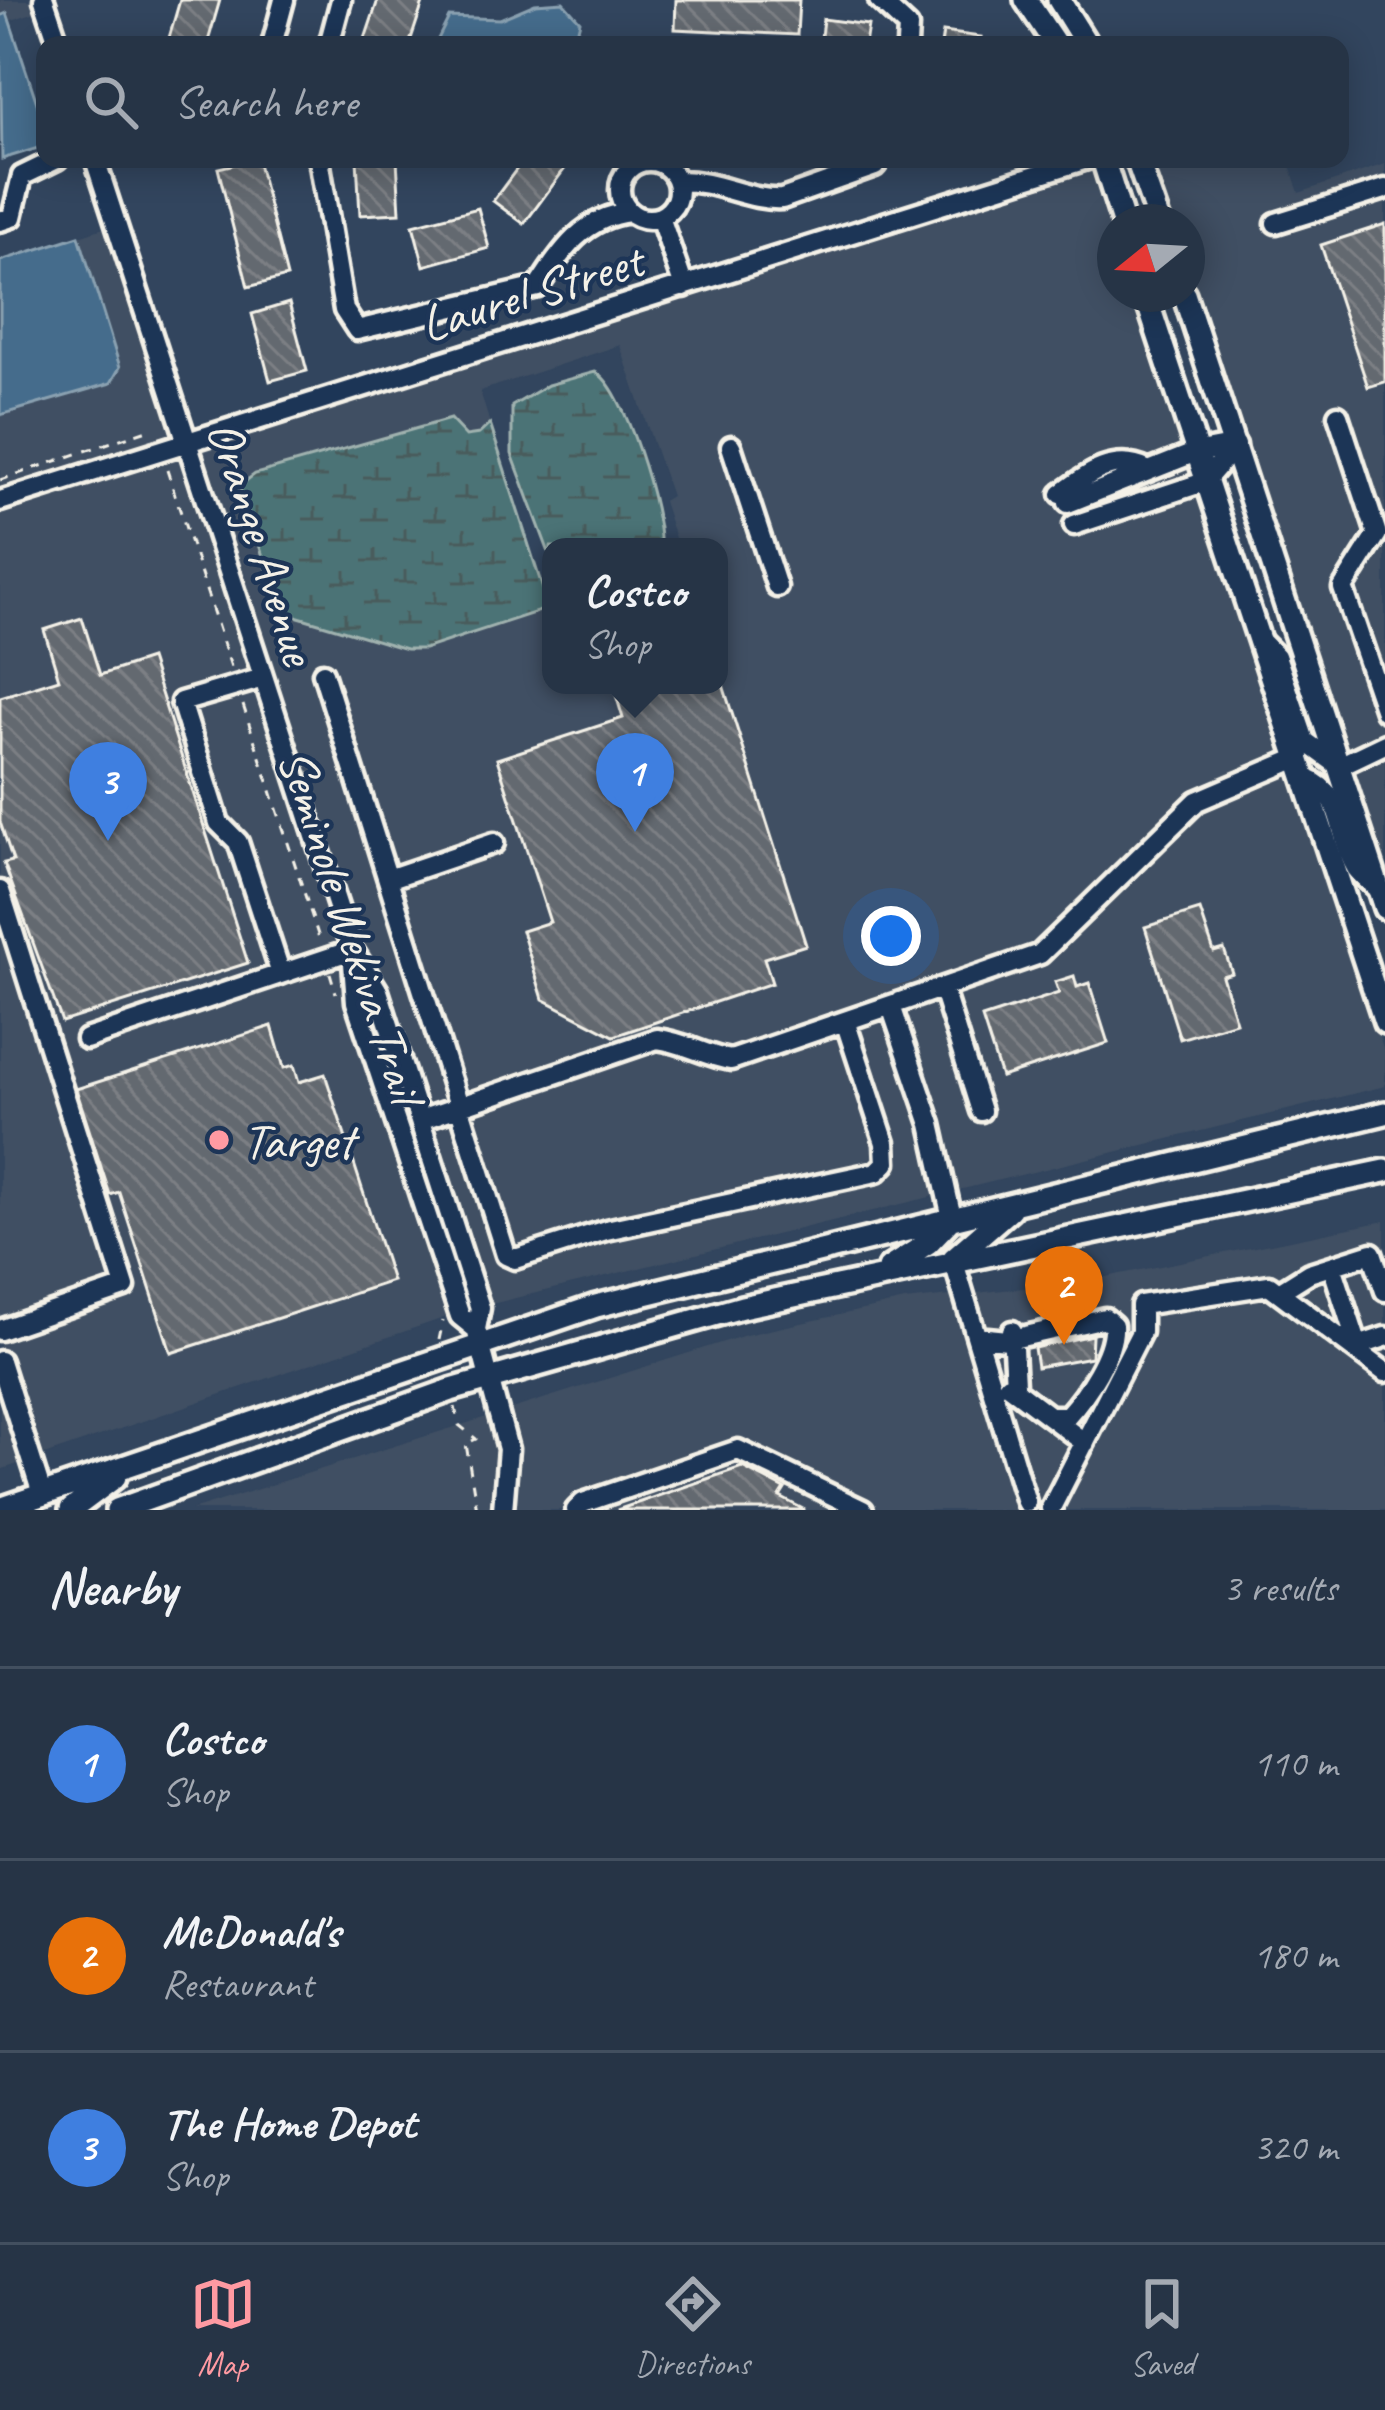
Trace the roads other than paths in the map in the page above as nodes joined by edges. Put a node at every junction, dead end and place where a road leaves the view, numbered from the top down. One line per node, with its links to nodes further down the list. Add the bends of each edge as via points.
1 (44, 0): 7 (street)
2 (284, 0): 8 (street)
3 (341, 0): 9 (street)
4 (879, 0): 10 (street)
5 (1026, 0): 11 (main road)
6 (1059, 0): 12 (main road)
7 (56, 36)
8 (274, 36)
9 (331, 36)
10 (908, 36)
11 (1049, 36)
12 (1082, 36)
13 (38, 168): 28 (street, via 22,176 12,217)
14 (98, 168): 34 (street, Orange Avenue)
15 (320, 168): 26 (street, via 344,310 357,330 538,287 577,236 603,215)
16 (636, 168): 26 (street, via 627,171 621,200)
17 (662, 168): 22 (street)
18 (869, 168): 22 (street, via 782,199 712,180)
19 (1059, 168): 30 (street, Laurel Street)
20 (1106, 168): 24 (main road)
21 (1140, 168): 25 (main road)
22 (677, 182): 27 (street, via 678,197)
23 (1385, 189): 29 (street)
24 (1117, 204)
25 (1153, 204)
26 (629, 212): 27 (street)
27 (660, 218): 30 (street)
28 (0, 221)
29 (1276, 223)
30 (684, 287): 34 (street, Laurel Street)
31 (1151, 312): 37 (main road)
32 (1190, 312): 35 (main road)
33 (1338, 415): 42 (street)
34 (186, 443): 40 (street, Laurel Street); 46 (street, Orange Avenue)
35 (1236, 445): 37 (street); 38 (street); 49 (main road)
36 (731, 446): 43 (street)
37 (1194, 453): 38 (main road); 39 (street)
38 (1204, 482): 41 (street); 44 (main road)
39 (1065, 499)
40 (0, 501)
41 (1075, 524)
42 (1381, 535): 47 (street, via 1343,589)
43 (777, 586)
44 (1258, 638): 49 (street, via 1276,656 1305,741); 50 (main road)
45 (323, 673): 52 (street)
46 (263, 678): 55 (street, Orange Avenue); 57 (street, via 181,702 219,824 238,842)
47 (1385, 711)
48 (1385, 743): 49 (street)
49 (1340, 766): 54 (main road)
50 (1303, 768): 54 (street, via 1333,799 1356,868); 58 (street, via 1197,801 1040,954); 60 (main road)
51 (494, 843): 52 (street)
52 (388, 879): 63 (street)
53 (0, 891): 56 (street)
54 (1383, 900)
55 (352, 950): 57 (street); 66 (street, Orange Avenue, via 378,991); 78 (street, Orange Avenue, via 356,1003 460,1316)
56 (9, 953): 77 (street, via 125,1287)
57 (281, 974): 62 (street)
58 (944, 990): 59 (street); 64 (street)
59 (892, 1009): 61 (street); 69 (street, via 932,1124)
60 (1385, 1022)
61 (846, 1024): 63 (street, via 731,1060 657,1039); 63 (street, via 886,1144 878,1172 606,1230 515,1259 506,1255)
62 (86, 1039)
63 (459, 1105): 66 (street)
64 (981, 1111)
65 (1385, 1113): 68 (main road)
66 (420, 1120): 78 (street, Orange Avenue, via 480,1308)
67 (1385, 1171): 71 (main road)
68 (1021, 1202): 69 (main road); 71 (main road)
69 (952, 1218): 73 (main road); 78 (main road)
70 (1379, 1252): 72 (street); 75 (street)
71 (953, 1259): 73 (main road); 79 (street)
72 (1332, 1266): 74 (street); 80 (street, via 1358,1346)
73 (879, 1275): 84 (main road)
74 (1282, 1289): 76 (street, via 1243,1286); 83 (street)
75 (1385, 1291)
76 (1141, 1305): 81 (street, via 1015,1322); 88 (street, via 1141,1332)
77 (0, 1330)
78 (478, 1335): 84 (street, Orange Avenue); 89 (main road)
79 (977, 1337): 81 (street); 85 (street)
80 (1385, 1337)
81 (1008, 1340): 86 (street); 87 (street, via 1105,1318 1113,1325 1114,1340 1080,1401 1067,1416)
82 (0, 1361): 90 (street)
83 (1383, 1368)
84 (491, 1378): 95 (main road); 96 (street, Orange Avenue, via 508,1449)
85 (991, 1384): 86 (street); 91 (street)
86 (1015, 1385): 87 (street)
87 (1052, 1416): 88 (street)
88 (1084, 1443): 93 (street)
89 (136, 1463): 90 (main road); 94 (main road)
90 (42, 1494): 92 (main road)
91 (1018, 1506): 93 (street)
92 (0, 1509)
93 (1053, 1509)
94 (71, 1510)
95 (117, 1510)
96 (503, 1510)
97 (576, 1510): 98 (street, via 738,1450)
98 (863, 1510)

